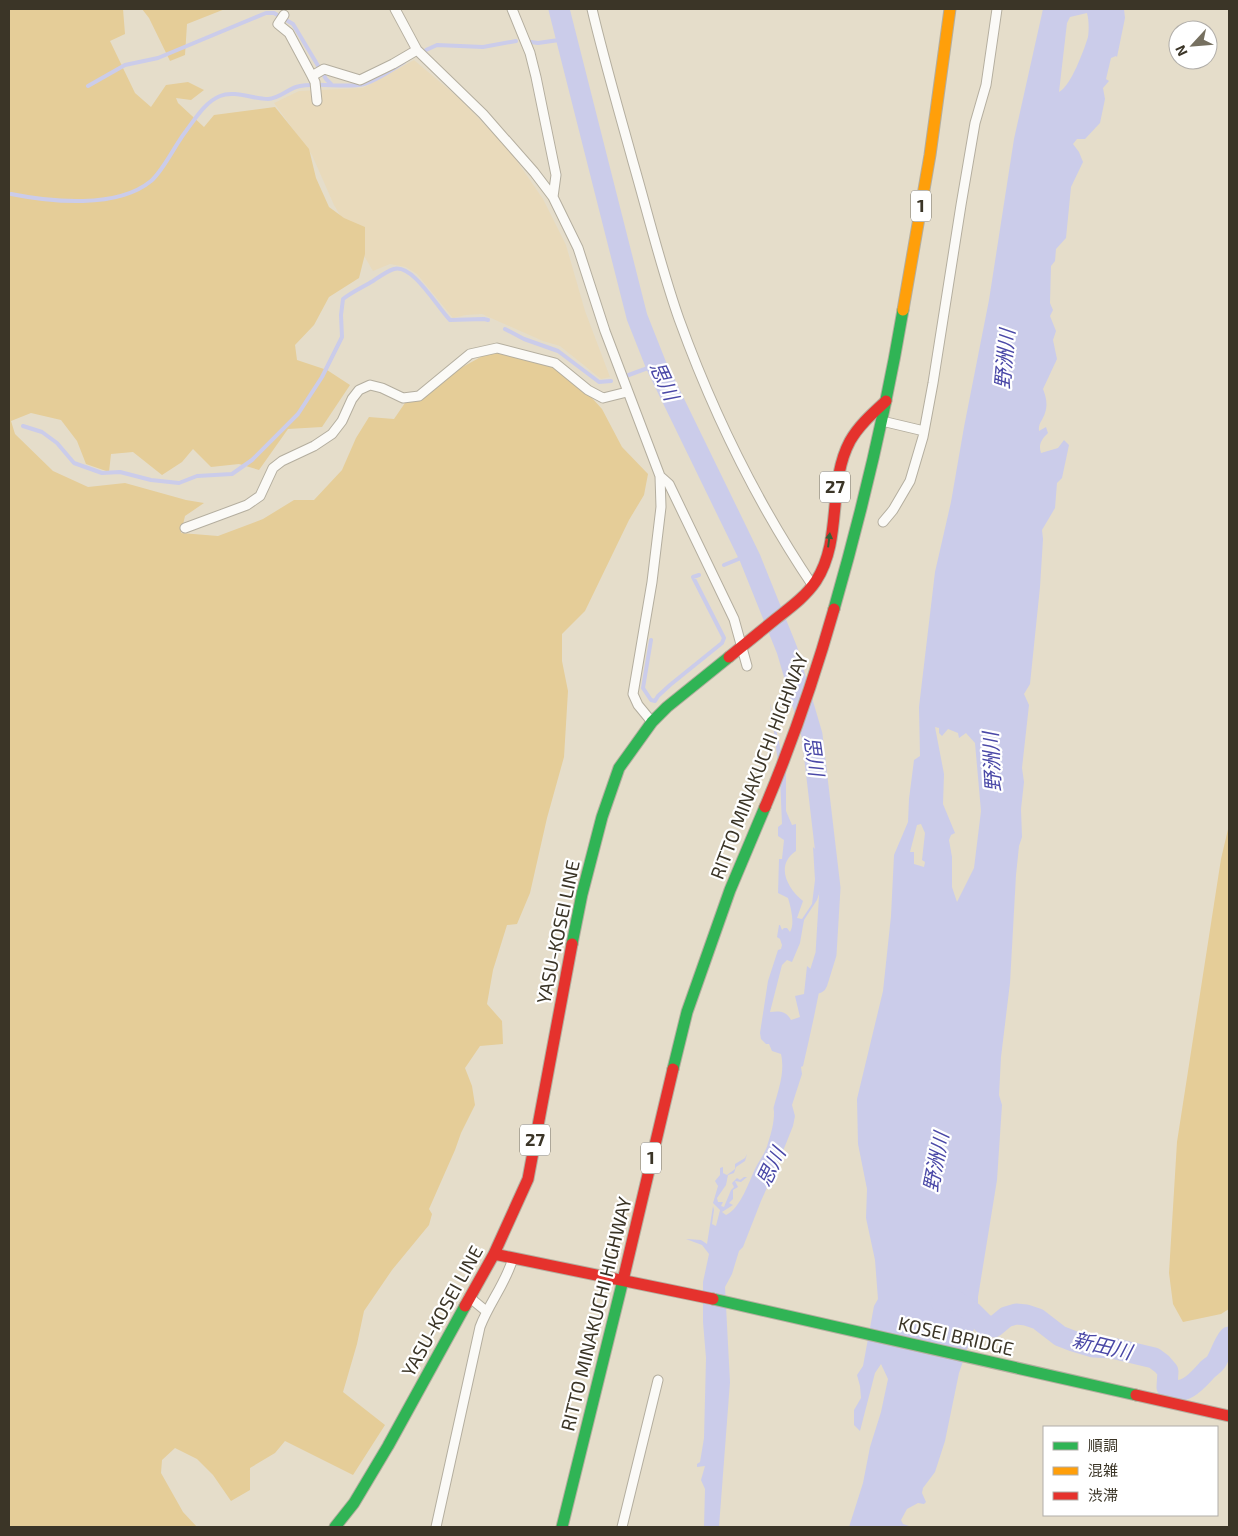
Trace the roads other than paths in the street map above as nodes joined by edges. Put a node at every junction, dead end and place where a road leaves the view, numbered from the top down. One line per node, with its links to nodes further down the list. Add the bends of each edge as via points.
1 (395, 9): 7 (street)
2 (512, 9): 10 (street, via 536,77 556,175)
3 (592, 9): 18 (street, via 654,234 705,385 745,470)
4 (950, 9): 12 (main road, RITTO MINAKUCHI HIGHWAY / 1, via 930,155)
5 (997, 9): 14 (street, via 986,85 975,123 960,206)
6 (282, 18): 8 (street, via 278,24 290,33)
7 (416, 50): 8 (street, via 360,80 324,69); 10 (street, via 483,114)
8 (314, 80): 9 (street)
9 (317, 101)
10 (553, 197): 11 (street, via 578,248)
11 (627, 392): 15 (street); 17 (street, via 603,398 555,363 497,348 470,354 419,396 403,398 370,385 360,390 332,434 273,468 260,496 247,505)
12 (886, 401): 13 (main road, RITTO MINAKUCHI HIGHWAY / 1); 18 (main road, YASU-KOSEI LINE / 27, one-way to 12, via 824,565 829,547 835,487 847,447 857,428)
13 (882, 420): 14 (street); 24 (main road, RITTO MINAKUCHI HIGHWAY / 1, via 817,669 769,798 730,890 687,1012)
14 (924, 431): 16 (street, via 910,481)
15 (660, 476): 19 (street, via 669,484 707,560); 21 (street, via 661,507 652,582 633,694)
16 (884, 522)
17 (185, 528)
18 (811, 588): 19 (main road, YASU-KOSEI LINE / 27)
19 (744, 645): 20 (street); 21 (main road, YASU-KOSEI LINE / 27, via 666,707)
20 (747, 666)
21 (652, 722): 22 (main road, YASU-KOSEI LINE / 27, via 619,768 602,817 564,979 528,1178)
22 (494, 1254): 23 (main road, KOSEI BRIDGE); 25 (main road, YASU-KOSEI LINE / 27)
23 (513, 1258): 24 (main road, KOSEI BRIDGE); 26 (street, via 508,1274)
24 (623, 1280): 28 (main road, KOSEI BRIDGE); 31 (main road, RITTO MINAKUCHI HIGHWAY / 1)
25 (469, 1297): 26 (street); 29 (main road, YASU-KOSEI LINE / 27, via 388,1446 354,1503)
26 (486, 1311): 30 (street)
27 (658, 1380): 32 (street)
28 (1229, 1416)
29 (335, 1527)
30 (436, 1527)
31 (562, 1527)
32 (622, 1527)

